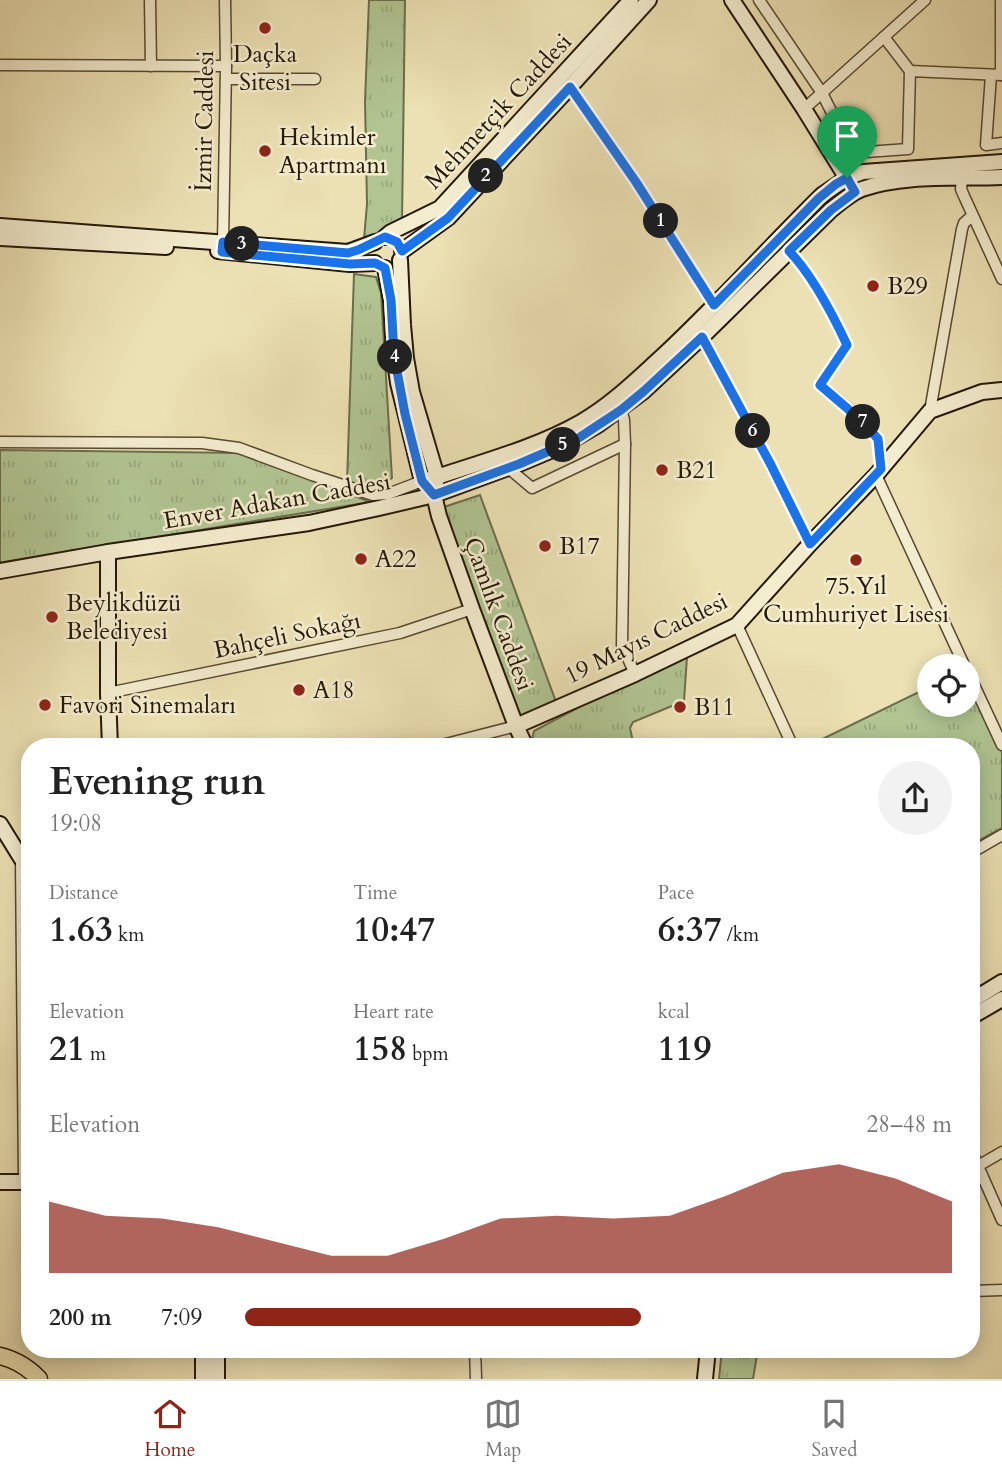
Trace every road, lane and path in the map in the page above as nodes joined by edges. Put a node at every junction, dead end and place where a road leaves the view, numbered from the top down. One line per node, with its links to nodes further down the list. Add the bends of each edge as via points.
1 (150, 0): 11 (street)
2 (225, 0): 12 (street, İzmir Caddesi)
3 (631, 0): 29 (main road, Mehmetçik Caddesi, via 440,208)
4 (649, 0): 17 (main road, Mehmetçik Caddesi)
5 (733, 0): 19 (main road)
6 (759, 0): 18 (street)
7 (925, 0): 9 (street)
8 (1001, 0): 14 (street)
9 (884, 37): 13 (street); 18 (street)
10 (0, 65): 11 (street)
11 (150, 66): 12 (street)
12 (226, 66): 15 (street, İzmir Caddesi)
13 (910, 71): 14 (street); 18 (street, via 908,149 852,153)
14 (998, 75): 20 (street, via 986,145)
15 (226, 79): 16 (street); 30 (street, İzmir Caddesi)
16 (315, 79)
17 (570, 87): 32 (main road, Mehmetçik Caddesi, via 448,218); 35 (street)
18 (822, 93): 19 (street)
19 (804, 109): 23 (main road)
20 (1002, 143)
21 (1002, 162): 23 (main road, Enver Adakan Caddesi, via 863,172)
22 (1002, 177): 24 (main road, Enver Adakan Caddesi)
23 (847, 178): 25 (main road); 35 (main road, Enver Adakan Caddesi, via 819,198)
24 (962, 178): 25 (main road, Enver Adakan Caddesi, via 890,182); 26 (street, via 961,189)
25 (855, 192): 31 (main road, Enver Adakan Caddesi)
26 (972, 216): 34 (street); 39 (street, via 962,229)
27 (0, 226): 30 (main road, Mehmetçik Caddesi)
28 (0, 238): 30 (main road, Mehmetçik Caddesi)
29 (380, 240): 30 (main road, Mehmetçik Caddesi, via 348,253); 32 (main road, via 397,242); 33 (main road, via 371,255)
30 (223, 247): 33 (main road, Mehmetçik Caddesi)
31 (789, 251): 36 (main road, Enver Adakan Caddesi); 43 (street, via 833,314 847,345 820,385 878,439)
32 (401, 256): 33 (main road, via 393,267); 44 (main road, via 403,325 412,392)
33 (380, 265): 45 (main road, via 391,300 398,383)
34 (1002, 279)
35 (714, 305): 44 (main road, Enver Adakan Caddesi, via 626,390 582,422)
36 (702, 337): 38 (main road, Enver Adakan Caddesi); 47 (street)
37 (1002, 390): 39 (main road, 19 Mayıs Caddesi, via 982,392)
38 (621, 410): 41 (street); 42 (main road, Enver Adakan Caddesi, via 570,442)
39 (930, 411): 43 (main road, 19 Mayıs Caddesi)
40 (0, 442): 45 (street, via 202,443 239,448 373,495)
41 (625, 444): 42 (street, via 533,488); 53 (street, via 622,645)
42 (507, 467): 46 (main road, Enver Adakan Caddesi)
43 (879, 472): 47 (main road, 19 Mayıs Caddesi); 52 (street)
44 (437, 477): 45 (main road, Enver Adakan Caddesi); 46 (main road)
45 (422, 481): 46 (main road)
46 (434, 495): 48 (main road, Enver Adakan Caddesi, via 309,523); 50 (main road, Çamlık Caddesi)
47 (810, 544): 51 (main road, 19 Mayıs Caddesi)
48 (108, 552): 49 (main road, Enver Adakan Caddesi); 54 (main road)
49 (0, 571)
50 (472, 609): 54 (street, Bahçeli Sokağı, via 400,633); 56 (main road, Çamlık Caddesi)
51 (737, 625): 53 (main road, 19 Mayıs Caddesi); 60 (street)
52 (959, 654)
53 (635, 674): 56 (main road, 19 Mayıs Caddesi)
54 (108, 693): 57 (main road)
55 (980, 698): 61 (street)
56 (516, 726): 58 (street); 59 (main road, Çamlık Caddesi)
57 (110, 738)
58 (470, 738)
59 (522, 738)
60 (789, 738)
61 (1002, 746)
62 (0, 824): 65 (main road)
63 (1002, 835): 64 (street)
64 (980, 848)
65 (21, 853)
66 (1002, 982): 67 (main road)
67 (980, 995)
68 (1002, 999): 69 (main road)
69 (980, 1012)
70 (1002, 1152): 71 (street)
71 (980, 1165)
72 (980, 1170): 75 (street)
73 (0, 1182): 74 (main road)
74 (21, 1182)
75 (1002, 1220)
76 (980, 1290): 77 (street)
77 (1002, 1290)
78 (0, 1356): 85 (main road, via 26,1367)
79 (203, 1358): 86 (main road)
80 (217, 1358): 87 (main road)
81 (475, 1358): 88 (street)
82 (707, 1358): 89 (main road)
83 (0, 1367): 84 (main road)
84 (24, 1379)
85 (39, 1379)
86 (203, 1379)
87 (217, 1379)
88 (476, 1379)
89 (705, 1379)

